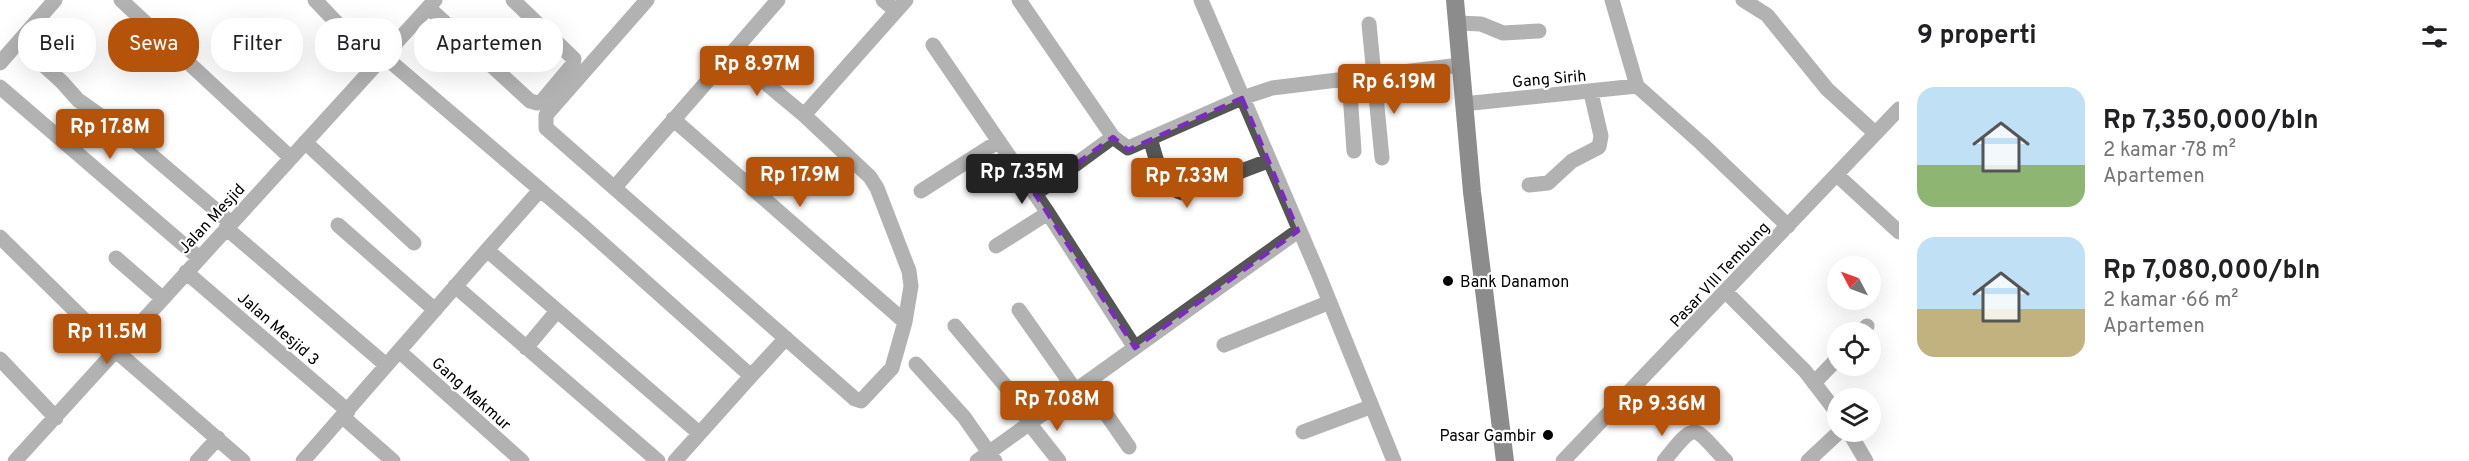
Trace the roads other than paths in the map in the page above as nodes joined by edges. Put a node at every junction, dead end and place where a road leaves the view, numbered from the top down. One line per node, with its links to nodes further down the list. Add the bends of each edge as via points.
1 (55, 0): 15 (street)
2 (121, 0): 45 (street)
3 (315, 0): 16 (street)
4 (513, 0): 13 (street, via 574,59 537,103)
5 (647, 0): 50 (street, via 544,120 548,131)
6 (778, 0): 23 (street)
7 (883, 0): 14 (street)
8 (1019, 0): 40 (street)
9 (1201, 0): 34 (street)
10 (1455, 0): 17 (highway)
11 (1612, 0): 32 (street)
12 (1743, 0): 39 (street, via 1767,15 1827,89)
13 (432, 4): 20 (street, Jalan Mesjid)
14 (901, 6): 37 (street)
15 (39, 18)
16 (334, 18)
17 (1458, 23): 19 (street, via 1481,24 1503,33); 25 (highway)
18 (1369, 24): 29 (street)
19 (1539, 31)
20 (402, 36)
21 (18, 42): 24 (street)
22 (933, 45): 42 (street)
23 (730, 54): 37 (street); 38 (street)
24 (0, 63)
25 (1460, 65): 29 (street); 35 (highway)
26 (51, 72): 55 (street, via 78,100 129,136)
27 (369, 72): 43 (street, Jalan Mesjid)
28 (395, 72): 51 (street)
29 (1374, 76): 30 (street); 46 (street)
30 (1349, 78): 34 (street, via 1281,86); 44 (street)
31 (0, 87): 65 (street)
32 (1637, 87): 33 (street, Gang Sirih); 57 (street)
33 (1592, 93): 35 (street, Gang Sirih); 49 (street, via 1601,136 1599,147 1572,161 1548,183)
34 (1242, 98): 41 (street); 47 (street)
35 (1463, 104): 111 (highway)
36 (1899, 109): 39 (street, Pasar VIII Tembung)
37 (804, 115): 74 (street, via 877,188 910,278)
38 (673, 119): 50 (street); 74 (street)
39 (1875, 133): 48 (street, Pasar VIII Tembung)
40 (1113, 137): 41 (street, via 1128,148); 53 (street)
41 (1150, 138): 47 (street, via 1165,182 1183,193)
42 (999, 141): 52 (street); 53 (street)
43 (305, 142): 45 (street, Jalan Mesjid); 61 (street)
44 (1354, 151)
45 (291, 158): 55 (street, Jalan Mesjid)
46 (1382, 158)
47 (1268, 161): 58 (street)
48 (1837, 175): 57 (street, Pasar VIII Tembung); 59 (street)
49 (1529, 185)
50 (615, 187): 76 (street)
51 (540, 190): 63 (street); 86 (street)
52 (921, 191)
53 (1035, 194): 54 (street)
54 (1048, 213): 62 (street); 79 (street)
55 (229, 225): 65 (street, Jalan Mesjid); 84 (street)
56 (338, 225): 71 (street)
57 (1788, 226): 68 (street, Pasar VIII Tembung)
58 (1298, 231): 70 (street); 79 (street)
59 (1899, 232)
60 (0, 237): 80 (street)
61 (414, 243)
62 (996, 246)
63 (487, 250): 67 (street); 73 (street)
64 (116, 258): 69 (street)
65 (199, 258): 66 (street, Jalan Mesjid)
66 (186, 272): 69 (street, Jalan Mesjid); 91 (street, Jalan Mesjid 3)
67 (455, 286): 71 (street); 78 (street)
68 (1726, 292): 87 (street); 112 (street, Pasar VIII Tembung)
69 (162, 298): 80 (street, Jalan Mesjid)
70 (1330, 302): 77 (street); 90 (street)
71 (435, 310): 81 (street)
72 (1019, 310): 88 (street)
73 (557, 311): 78 (street); 95 (street)
74 (905, 322): 76 (street, via 892,368 861,401)
75 (955, 326): 93 (street, via 1013,395)
76 (786, 338): 86 (street)
77 (1224, 345)
78 (526, 348): 107 (street)
79 (1135, 348): 88 (street)
80 (116, 351): 92 (street, Jalan Mesjid); 96 (street)
81 (399, 351): 84 (street); 106 (street, Gang Makmur)
82 (0, 359): 92 (street)
83 (916, 364): 100 (street, via 964,417)
84 (386, 365): 91 (street)
85 (1827, 369): 87 (street)
86 (751, 376): 95 (street)
87 (1814, 383): 89 (street)
88 (1081, 388): 93 (street); 99 (street)
89 (1827, 400)
90 (1370, 407): 94 (street); 110 (street)
91 (345, 414): 104 (street); 105 (street, Jalan Mesjid 3)
92 (56, 418): 101 (street, Jalan Mesjid)
93 (1029, 423): 100 (street); 109 (street)
94 (1303, 432)
95 (699, 433): 108 (street)
96 (218, 438): 102 (street); 103 (street)
97 (1828, 442): 115 (street)
98 (1855, 442): 116 (street)
99 (1129, 447)
100 (987, 458)
101 (15, 461)
102 (197, 461)
103 (243, 461)
104 (303, 461)
105 (393, 461)
106 (522, 461)
107 (658, 461)
108 (675, 461)
109 (1059, 461)
110 (1394, 461)
111 (1505, 461)
112 (1563, 461)
113 (1664, 461): 114 (street, via 1692,431 1704,437)
114 (1726, 461)
115 (1808, 461)
116 (1866, 461)

